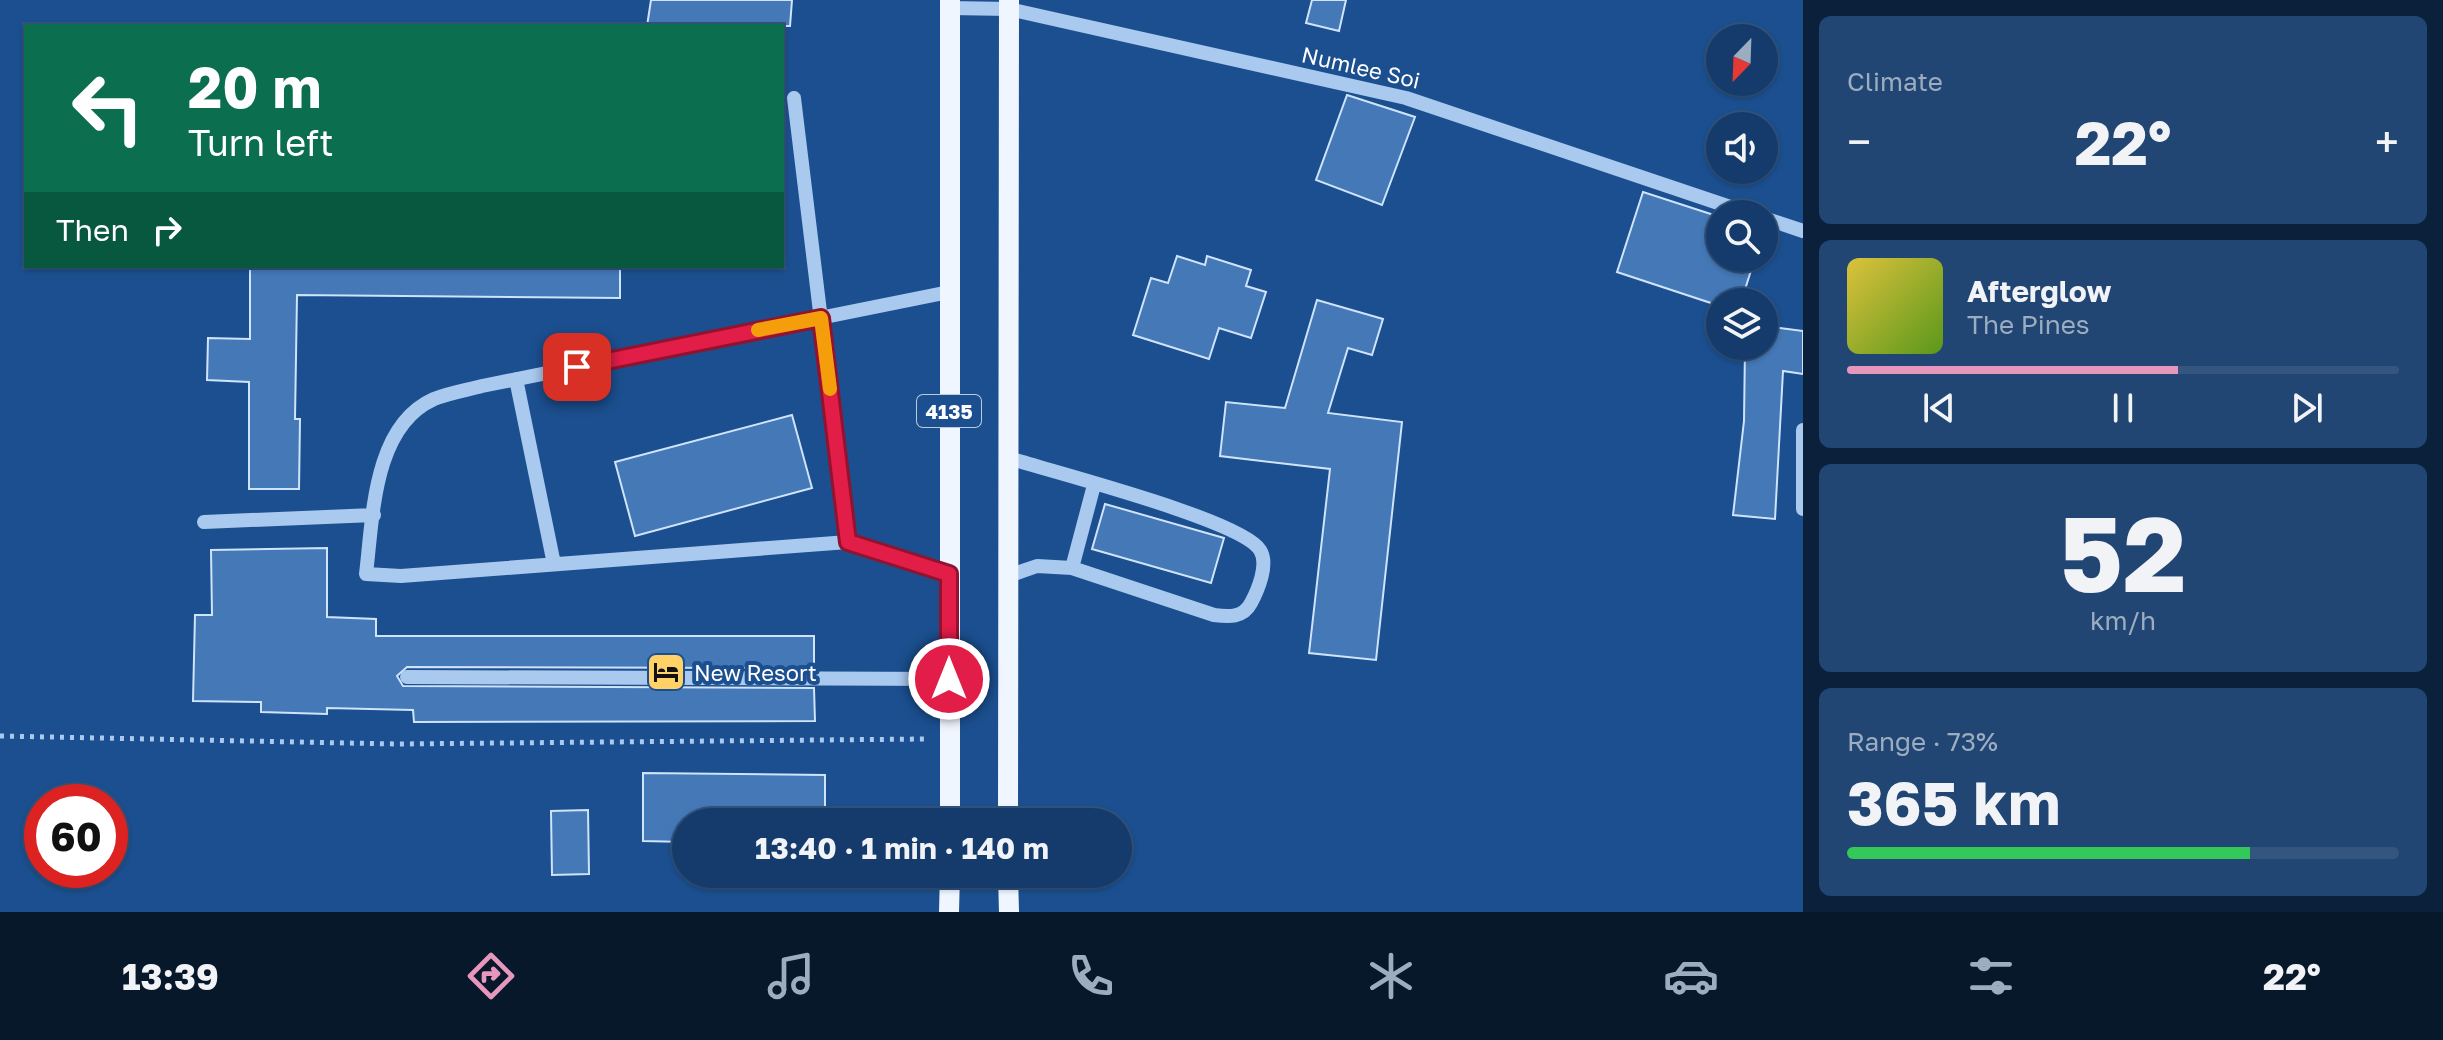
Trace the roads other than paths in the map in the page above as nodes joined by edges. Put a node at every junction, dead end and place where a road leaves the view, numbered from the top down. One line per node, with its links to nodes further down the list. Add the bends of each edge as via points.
1 (950, 4): 2 (street, Numlee Soi); 7 (main road, 4135)
2 (1009, 5): 4 (street, Numlee Soi, via 1406,98); 11 (main road, 4135)
3 (794, 98): 8 (street)
4 (1709, 200)
5 (1778, 223): 6 (street)
6 (1803, 231)
7 (949, 292): 8 (street); 19 (main road, 4135)
8 (821, 318): 9 (street); 16 (street)
9 (516, 379): 14 (street, via 433,399 405,420 390,448); 17 (street)
10 (1803, 430): 13 (street)
11 (1009, 458): 12 (street); 20 (main road, 4135)
12 (1094, 485): 18 (street); 18 (street, via 1244,535 1262,552 1264,565 1247,609 1227,617)
13 (1803, 509)
14 (374, 515): 15 (street); 17 (street, via 366,574)
15 (204, 522)
16 (848, 542): 17 (street); 19 (street)
17 (554, 564)
18 (1072, 568): 20 (street, via 1037,566)
19 (949, 574): 22 (main road, 4135)
20 (1008, 576): 24 (main road, 4135)
21 (407, 677): 22 (street)
22 (949, 679): 23 (main road, 4135)
23 (950, 808)
24 (1008, 808)
25 (950, 888): 27 (main road)
26 (1008, 888): 28 (main road)
27 (949, 912)
28 (1009, 912)

